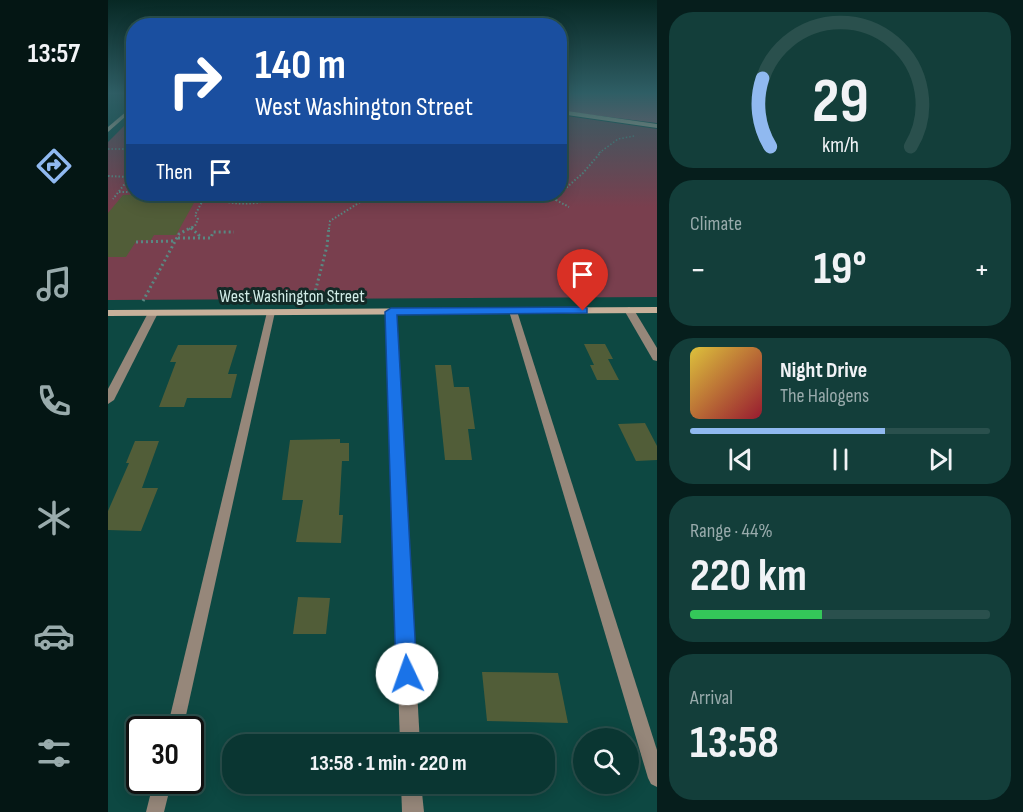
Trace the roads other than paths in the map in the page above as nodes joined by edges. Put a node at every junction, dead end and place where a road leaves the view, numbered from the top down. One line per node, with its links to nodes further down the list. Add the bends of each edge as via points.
1 (629, 310): 2 (street, West Washington Street); 3 (street, West Washington Street); 8 (street)
2 (657, 310)
3 (513, 311): 5 (street, West Washington Street); 12 (lane)
4 (271, 312): 5 (street, West Washington Street); 7 (street, West Washington Street); 10 (lane)
5 (391, 312): 11 (street)
6 (108, 313): 7 (street, West Washington Street)
7 (153, 313): 9 (street)
8 (657, 357)
9 (108, 400)
10 (178, 716)
11 (410, 734)
12 (657, 778)
13 (160, 794): 15 (lane)
14 (411, 794): 16 (street)
15 (155, 812)
16 (412, 812)

